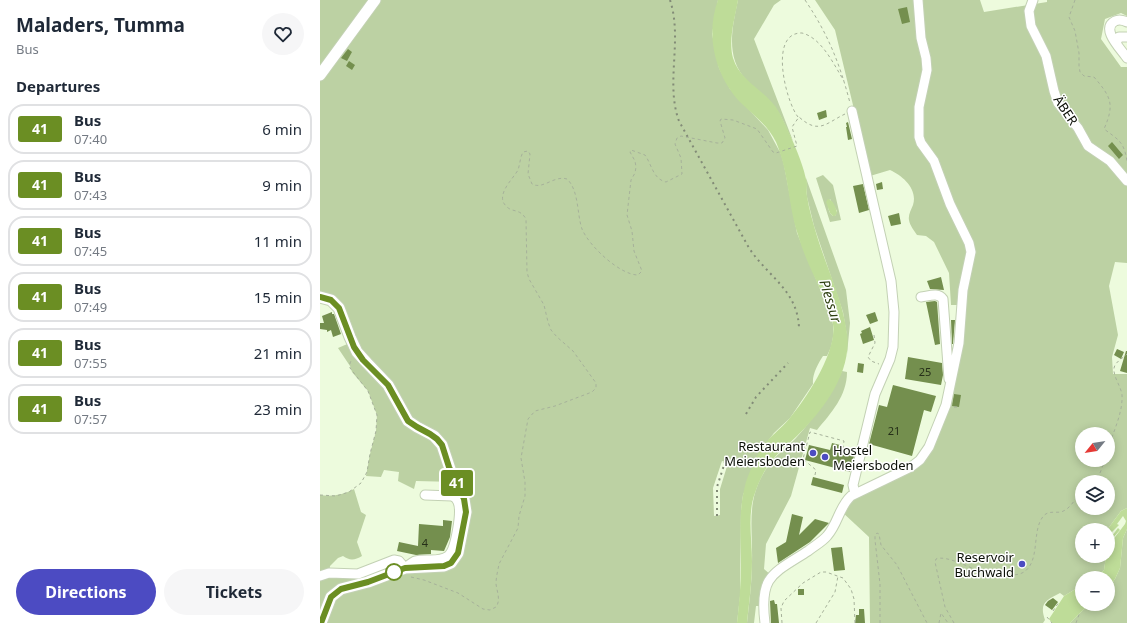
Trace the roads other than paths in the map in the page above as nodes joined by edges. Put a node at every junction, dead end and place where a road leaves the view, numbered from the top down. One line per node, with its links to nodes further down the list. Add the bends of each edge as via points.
1 (375, 0): 8 (main road)
2 (918, 0): 13 (street, via 927,70 920,107 919,137 934,161 971,252 963,290 959,343)
3 (1033, 0): 10 (street, ÄBER, via 1029,11 1031,26 1046,56 1058,103 1078,128 1088,146 1110,161)
4 (1127, 22): 6 (street, via 1120,19 1110,26 1110,33)
5 (1127, 37): 6 (street, via 1119,37)
6 (1116, 43): 7 (street)
7 (1127, 58)
8 (320, 76)
9 (852, 111): 14 (street, via 893,298 894,341 892,353 875,394 853,485)
10 (1127, 181)
11 (320, 297): 16 (main road, via 331,300 339,308 357,352 388,385 408,421 430,434 442,445 466,503 464,528 458,553 453,561 444,566)
12 (921, 297): 13 (street, via 937,295 943,299 949,372)
13 (948, 394): 14 (street, via 945,410 923,455 911,467)
14 (855, 494): 19 (street, via 844,504 828,535 770,579 763,595)
15 (425, 495): 16 (street, via 452,496 458,502 460,515 453,548 445,558 415,561)
16 (406, 573): 17 (street, via 401,563 394,560 358,574 329,573); 18 (main road, via 337,591 331,597)
17 (320, 576)
18 (321, 623)
19 (765, 623)

